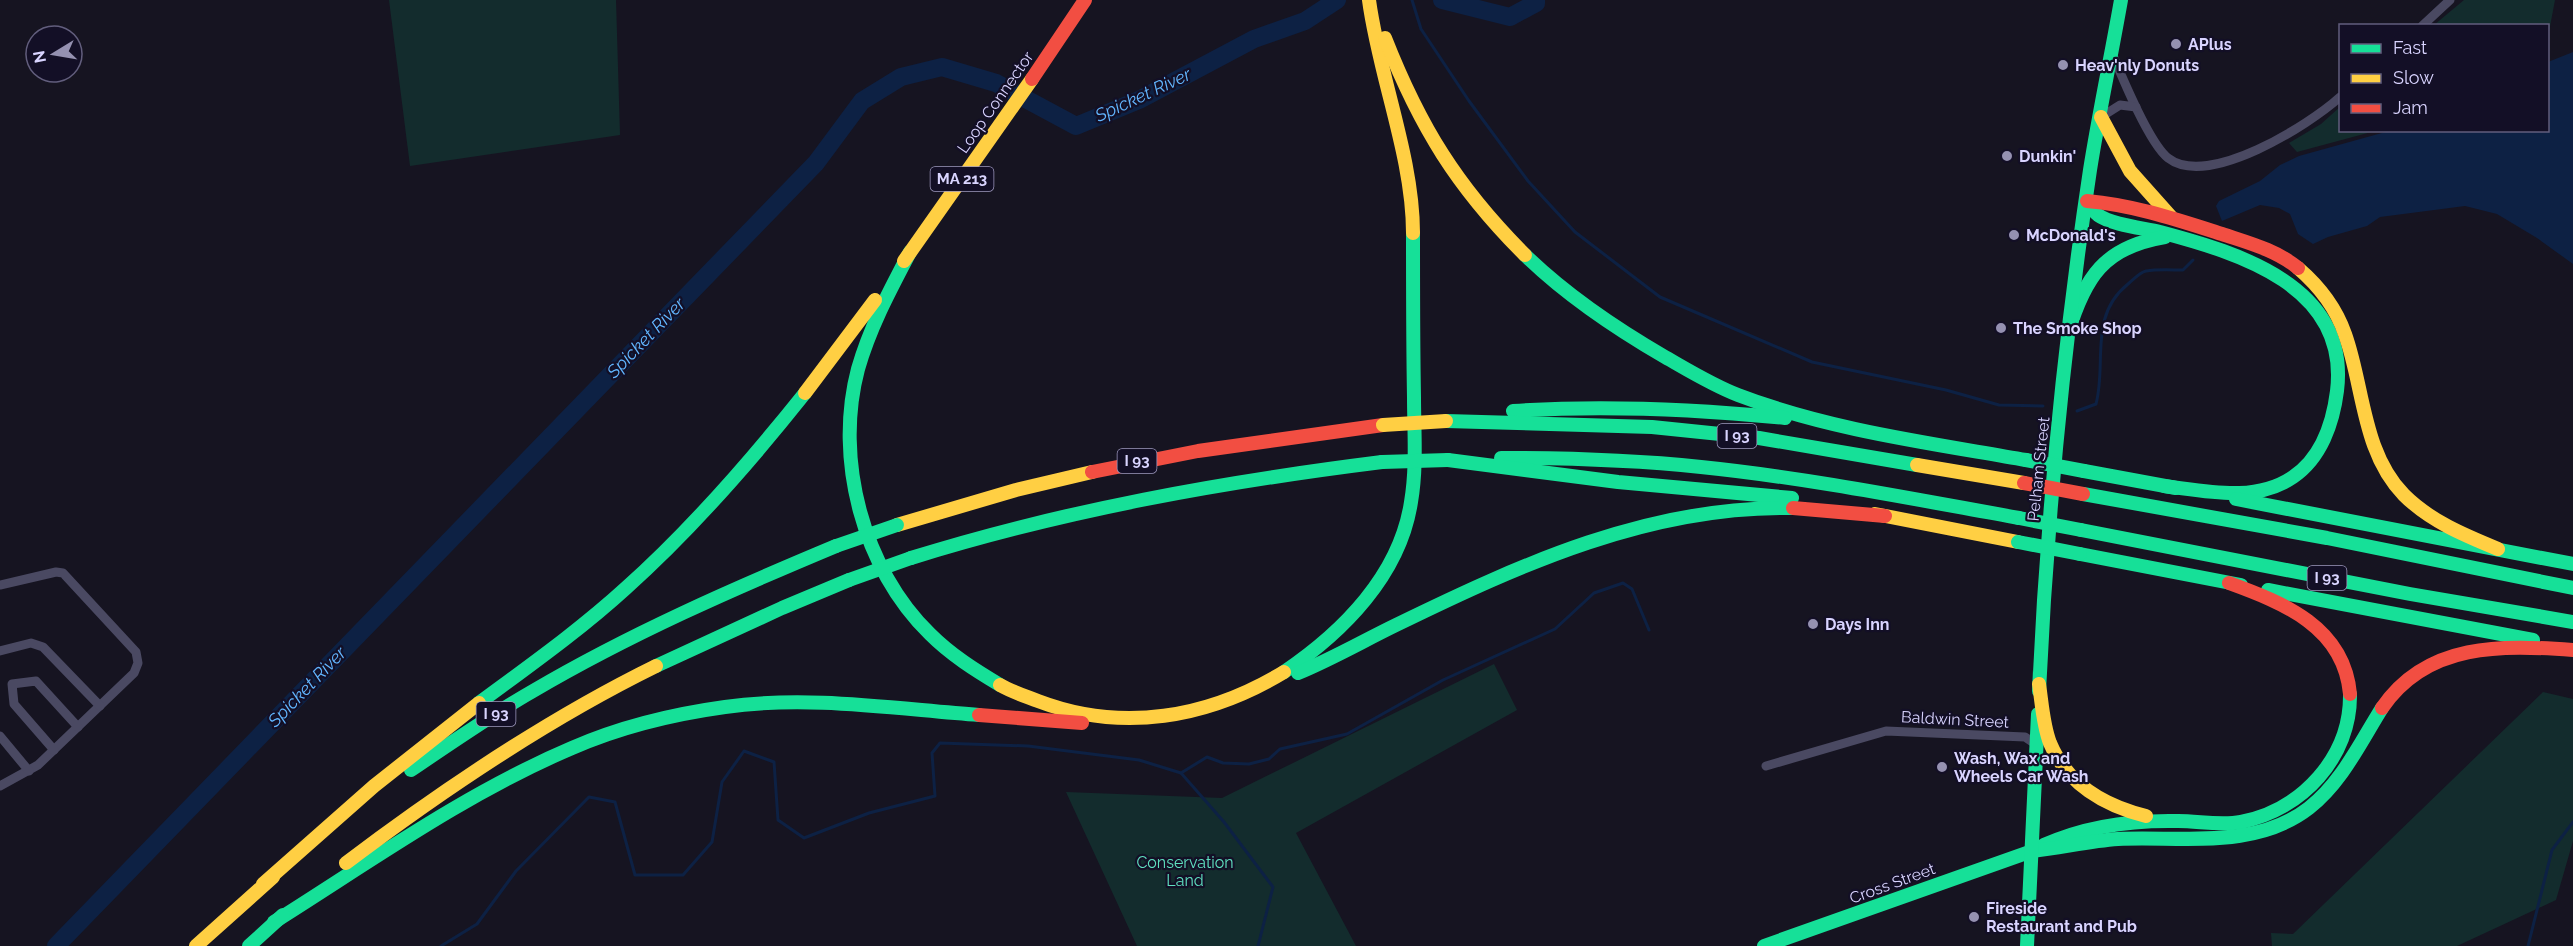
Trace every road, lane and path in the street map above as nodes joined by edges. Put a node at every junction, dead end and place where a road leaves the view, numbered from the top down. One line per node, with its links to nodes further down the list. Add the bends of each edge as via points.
1 (1085, 0): 13 (main road, Loop Connector / MA 213)
2 (1369, 0): 16 (main road, via 1401,82 1436,145 1505,238 1542,273 1610,325 1689,371 1744,397); 29 (main road, via 1413,220 1411,506 1396,555 1369,597 1308,656)
3 (2121, 0): 6 (main road, Pelham Street)
4 (2450, 0): 5 (street)
5 (2424, 24)
6 (2112, 53): 8 (street); 9 (main road, Pelham Street)
7 (2339, 98): 8 (street, via 2283,138 2229,160 2197,165 2182,165 2164,155)
8 (2136, 107): 9 (street, via 2120,105)
9 (2101, 117): 10 (main road, Pelham Street); 11 (main road, via 2130,172)
10 (2086, 201): 11 (main road); 12 (main road, via 2099,216); 14 (main road, Pelham Street)
11 (2173, 218): 20 (main road, via 2278,254 2315,283 2345,333 2369,434 2391,481 2430,517 2460,535)
12 (2175, 237): 14 (main road, via 2143,241 2106,259 2081,293); 18 (main road, via 2262,266 2302,292 2329,330 2338,376 2335,407 2325,438 2306,466 2292,477 2246,494)
13 (910, 252): 31 (main road, via 868,334 851,411 854,489 875,558 923,628 987,679 1024,698 1059,709 1090,716); 41 (main road, via 795,408 726,489 663,553 572,633 329,823)
14 (2068, 333): 28 (main road, Pelham Street, via 2044,578)
15 (1446, 421): 16 (main road, via 1546,408 1653,407); 24 (main road, I 93, bridge, via 1652,427 1747,437 2327,538); 41 (main road, I 93, bridge, via 1383,425 1153,458 1020,488 836,546 695,607 552,680 393,783)
16 (1840, 424): 18 (main road, bridge)
17 (1448, 460): 19 (main road, via 1618,482 1757,494); 25 (main road, I 93, bridge, via 1553,458 1702,467 1832,484 2410,594); 42 (main road, I 93, bridge, via 1382,462 1182,489 1038,521 849,580 648,669 539,729 438,793)
18 (2164, 486): 20 (main road)
19 (1885, 516): 22 (main road, bridge); 29 (main road, via 1766,508 1630,527 1548,556)
20 (2498, 549): 21 (main road)
21 (2573, 564)
22 (2229, 583): 26 (main road); 39 (main road, via 2277,600 2322,632 2339,654 2346,674 2350,694 2348,721 2338,749 2323,773 2284,806 2237,823)
23 (0, 585): 30 (street, via 63,573 136,652 138,663 134,673)
24 (2573, 588)
25 (2573, 621)
26 (2573, 649): 40 (main road, via 2499,648 2457,654 2429,664 2397,690 2326,794 2299,816 2268,830 2231,837 2124,839)
27 (0, 651): 30 (street, via 32,643 43,647)
28 (2039, 684): 34 (main road, Pelham Street); 39 (main road, via 2049,741 2059,762 2078,783 2128,812)
29 (1251, 691): 31 (main road, via 1191,712)
30 (100, 706): 32 (street)
31 (1137, 719): 42 (main road, via 1072,723 776,703 726,707 656,720 573,747 473,796)
32 (78, 727): 35 (street); 35 (street, via 36,681 12,684 14,704)
33 (0, 736): 37 (street)
34 (2037, 745): 36 (street, Baldwin Street, via 2025,737 1886,731); 40 (main road, Pelham Street)
35 (54, 750): 37 (street)
36 (1766, 766)
37 (29, 771): 38 (street)
38 (0, 786)
39 (2171, 821): 40 (main road, via 2125,823 2071,832)
40 (2032, 851): 45 (main road, Cross Street); 46 (main road, Pelham Street)
41 (263, 884): 43 (main road, I 93)
42 (274, 922): 44 (main road, I 93)
43 (196, 946)
44 (249, 946)
45 (1764, 946)
46 (2027, 946)

